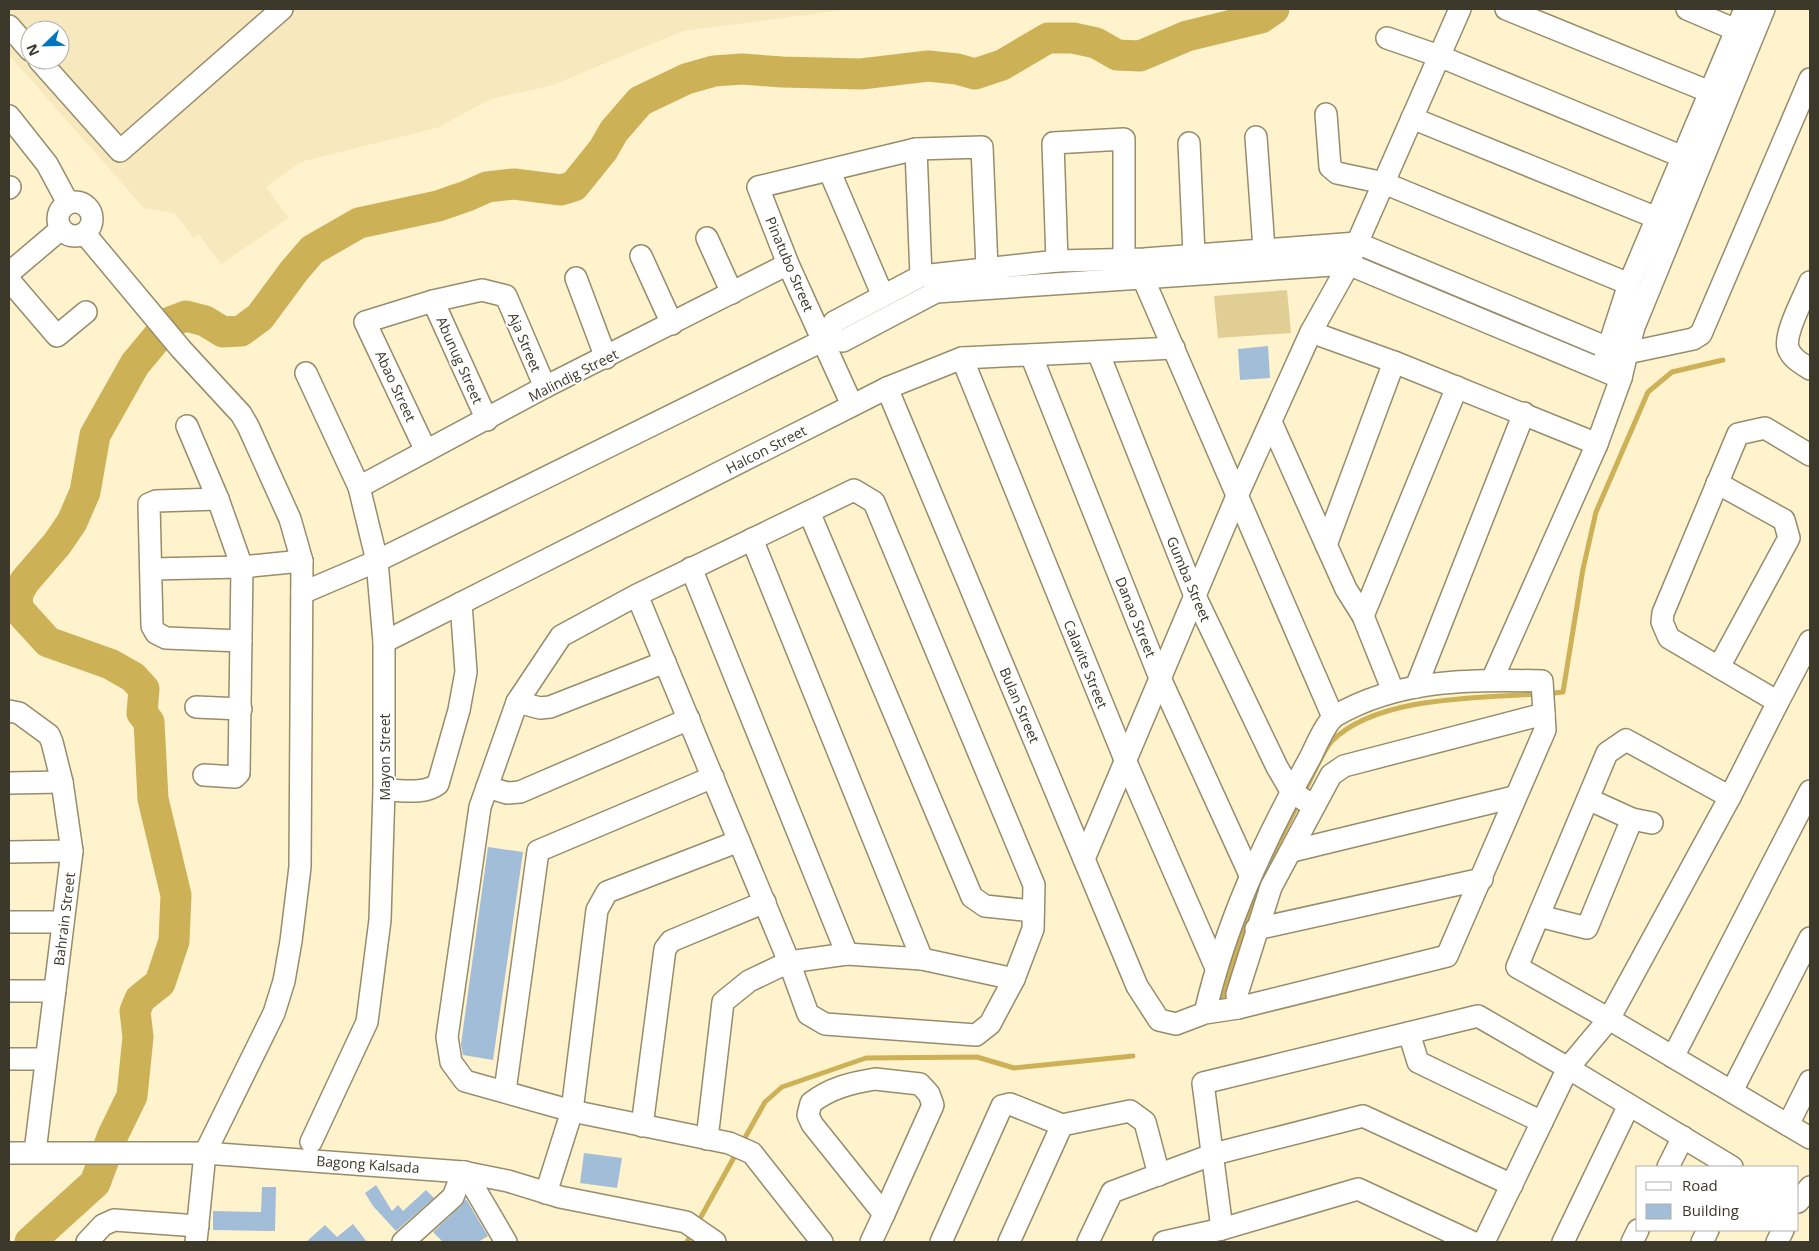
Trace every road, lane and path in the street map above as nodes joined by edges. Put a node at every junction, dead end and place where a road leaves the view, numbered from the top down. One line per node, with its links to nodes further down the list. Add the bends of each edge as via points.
1 (282, 9): 12 (street, via 120,151)
2 (1460, 9): 11 (street)
3 (1506, 9): 14 (street)
4 (1687, 9): 8 (street)
5 (1745, 9): 8 (street)
6 (1764, 9): 53 (street, via 1634,327)
7 (9, 26): 10 (street)
8 (1736, 30): 14 (street)
9 (1388, 38): 11 (street)
10 (20, 39)
11 (1439, 56): 17 (street); 21 (street)
12 (48, 70)
13 (1810, 79): 53 (street, via 1701,334 1693,340)
14 (1710, 92): 21 (street)
15 (1326, 114): 23 (street, via 1333,171)
16 (9, 116): 24 (street, via 47,164)
17 (1412, 118): 23 (street); 25 (street)
18 (1256, 137): 30 (street)
19 (1189, 143): 31 (street)
20 (916, 149): 22 (street); 37 (street, via 982,147); 39 (street)
21 (1683, 157): 25 (street)
22 (829, 170): 35 (street, Pinatubo Street, via 758,187); 46 (street)
23 (1384, 183): 29 (street); 44 (street)
24 (68, 203): 26 (street, via 59,214); 27 (street, via 79,202 92,213 92,224)
25 (1657, 218): 44 (street)
26 (61, 229): 27 (street, via 72,236); 38 (street)
27 (85, 234): 81 (street, via 248,426 290,519)
28 (707, 238): 45 (street)
29 (1357, 243): 30 (street); 36 (street); 53 (street)
30 (1264, 249): 31 (street)
31 (1194, 254): 33 (street)
32 (641, 256): 49 (street)
33 (1124, 260): 34 (street); 34 (street, via 1124,140 1053,143)
34 (1057, 261): 37 (street)
35 (788, 264): 45 (street, Malindig Street); 51 (street, Pinatubo Street)
36 (1348, 264): 41 (street); 50 (street); 60 (street)
37 (987, 268): 39 (street)
38 (9, 273)
39 (921, 276): 46 (street)
40 (576, 278): 56 (street)
41 (1143, 278): 51 (street, via 936,292 843,341); 52 (street)
42 (9, 280): 48 (street, via 57,336)
43 (1810, 282): 59 (street, via 1788,336 1788,348 1795,360)
44 (1629, 284): 53 (street)
45 (732, 293): 49 (street, Malindig Street)
46 (883, 296): 51 (street, via 834,322)
47 (433, 301): 63 (street, Aja Street, via 482,290 506,296); 68 (street, Abunug Street); 72 (street, Abao Street, via 365,322)
48 (86, 312)
49 (672, 324): 56 (street, Malindig Street)
50 (1311, 332): 58 (street); 69 (street)
51 (824, 340): 66 (street, Pinatubo Street); 82 (street)
52 (1174, 348): 54 (street, Halcon Street); 76 (street)
53 (1617, 350): 60 (street); 62 (street)
54 (1098, 352): 55 (street, Halcon Street); 88 (street, Gumba Street)
55 (1031, 355): 57 (street, Halcon Street); 96 (street, Danao Street)
56 (606, 358): 63 (street, Malindig Street)
57 (962, 358): 65 (street, Halcon Street); 108 (street, Calavite Street)
58 (1394, 362): 64 (street); 80 (street)
59 (1810, 368)
60 (1602, 369): 62 (street)
61 (306, 373): 75 (street, Mayon Street)
62 (1621, 378): 71 (street)
63 (545, 387): 68 (street, Malindig Street)
64 (1457, 387): 67 (street); 90 (street)
65 (887, 388): 66 (street, Halcon Street); 124 (street, Bulan Street)
66 (852, 405): 89 (street, Halcon Street)
67 (1524, 413): 71 (street); 98 (street)
68 (487, 420): 72 (street, Malindig Street)
69 (1271, 422): 76 (street); 80 (street)
70 (187, 426): 77 (street)
71 (1597, 444): 97 (street)
72 (426, 451): 75 (street, Malindig Street)
73 (1810, 455): 74 (street, via 1765,428 1738,434)
74 (1717, 484): 95 (street, via 1662,622 1669,638); 95 (street, via 1784,520 1789,538)
75 (359, 487): 82 (street, Mayon Street)
76 (1237, 496): 88 (street); 106 (street)
77 (218, 499): 83 (street); 85 (street, via 149,504)
78 (809, 512): 79 (street); 128 (street, via 972,897 985,906); 128 (street, via 854,490 874,502 1034,885)
79 (752, 539): 84 (street); 135 (street)
80 (1326, 545): 90 (street)
81 (302, 561): 83 (street); 86 (street)
82 (377, 561): 86 (street); 93 (street, Mayon Street)
83 (242, 567): 85 (street); 91 (street)
84 (691, 568): 87 (street); 134 (street)
85 (151, 569): 91 (street, via 152,626 156,633 166,638)
86 (302, 593): 164 (street, via 300,867 292,941 274,1013)
87 (637, 595): 94 (street); 101 (street, via 561,636)
88 (1195, 596): 96 (street); 117 (street, Gumba Street, via 1277,767)
89 (461, 603): 93 (street, Halcon Street); 114 (street, via 466,672 438,784 423,791)
90 (1362, 616): 99 (street)
91 (241, 640): 104 (street)
92 (1810, 641): 102 (street)
93 (384, 642): 114 (street, Mayon Street)
94 (665, 662): 101 (street, via 550,707); 107 (street)
95 (1719, 667): 102 (street)
96 (1160, 678): 108 (street); 125 (street, Danao Street)
97 (1492, 680): 98 (street); 100 (street, via 1542,681)
98 (1416, 687): 99 (street)
99 (1393, 691): 106 (street)
100 (1543, 700): 117 (street, via 1344,766); 118 (street, via 1544,730)
101 (517, 702): 113 (street)
102 (1778, 702): 116 (street)
103 (196, 707): 104 (street)
104 (241, 708): 109 (street, via 239,773 234,777)
105 (9, 711): 111 (street, Bahrain Street, via 19,713 49,735)
106 (1333, 717): 117 (street)
107 (689, 719): 110 (street); 113 (street, via 520,792 507,793)
108 (1126, 762): 124 (street); 137 (street, Calavite Street)
109 (204, 775)
110 (713, 777): 120 (street); 151 (street, via 538,851)
111 (62, 782): 112 (street); 121 (street, Bahrain Street)
112 (9, 783)
113 (487, 787): 151 (street, via 480,806 447,1038 451,1062 465,1081)
114 (384, 790): 161 (street, Mayon Street, via 380,920 367,1022)
115 (1810, 791): 145 (street)
116 (1730, 797): 119 (street, via 1626,740 1607,753); 143 (street)
117 (1302, 798): 122 (street); 125 (street)
118 (1514, 798): 122 (street); 126 (street)
119 (1588, 799): 129 (street); 129 (street, via 1642,821 1587,928)
120 (739, 841): 127 (street); 153 (street, via 607,892 597,910)
121 (72, 851): 123 (street); 131 (street, Bahrain Street)
122 (1292, 851): 132 (street, via 1271,887)
123 (9, 852)
124 (1084, 859): 142 (street, Bulan Street, via 1137,986 1158,1020 1176,1024)
125 (1250, 875): 137 (street)
126 (1482, 879): 132 (street); 141 (street, via 1448,956)
127 (765, 902): 136 (street); 157 (street, via 671,940 665,949)
128 (1033, 911): 138 (street, via 1033,929)
129 (1538, 916): 143 (street, via 1517,967)
130 (9, 922): 131 (street)
131 (63, 922): 140 (street, Bahrain Street)
132 (1256, 929): 141 (street, via 1237,994)
133 (1810, 938): 150 (street)
134 (848, 954): 135 (street); 136 (street)
135 (922, 959): 138 (street)
136 (789, 962): 138 (street, via 808,1014 825,1024 976,1034 990,1024); 160 (street, via 749,981 723,1002)
137 (1216, 968): 142 (street)
138 (1014, 980)
139 (9, 991): 140 (street)
140 (55, 991): 147 (street, Bahrain Street)
141 (1238, 1008): 142 (street)
142 (1205, 1013)
143 (1610, 1019): 145 (street); 148 (street)
144 (1409, 1033): 148 (street, via 1478,1016); 154 (street, via 1418,1062); 165 (street, via 1203,1082)
145 (1673, 1057): 150 (street)
146 (9, 1059): 147 (street)
147 (46, 1059): 162 (street, Bahrain Street)
148 (1568, 1068): 152 (street); 154 (street)
149 (1810, 1081): 156 (street)
150 (1732, 1091): 156 (street)
151 (505, 1092): 153 (street)
152 (1629, 1105): 158 (street); 191 (street)
153 (572, 1111): 157 (street); 172 (street, via 575,1145)
154 (1542, 1122): 170 (street)
155 (1062, 1125): 169 (street, via 1130,1111 1145,1122); 185 (street, via 1010,1104 1002,1106); 186 (street)
156 (1788, 1125): 159 (street)
157 (642, 1126): 160 (street)
158 (1683, 1137): 166 (street); 167 (street)
159 (1810, 1138)
160 (707, 1139): 183 (street, via 729,1143 752,1153)
161 (311, 1142)
162 (35, 1152): 163 (street, Bagong Kalsada); 164 (street, Bagong Kalsada)
163 (9, 1153)
164 (205, 1153): 168 (street, Bagong Kalsada); 178 (street)
165 (1214, 1154): 169 (street); 170 (street, via 1363,1116); 177 (street)
166 (1668, 1166)
167 (1730, 1166)
168 (464, 1172): 172 (street, Bagong Kalsada); 181 (street, via 453,1196); 182 (street)
169 (1159, 1174): 187 (street, via 1112,1192)
170 (1512, 1184): 190 (street)
171 (1810, 1187): 173 (street)
172 (553, 1195): 179 (street, Bagong Kalsada, via 686,1222)
173 (1799, 1201)
174 (1799, 1208): 176 (street)
175 (884, 1214): 175 (street, via 932,1105 929,1094 920,1084 875,1079 849,1083 824,1092 811,1103 808,1115 812,1124); 184 (street)
176 (1810, 1214)
177 (1222, 1229): 188 (street); 189 (street, via 1358,1189)
178 (197, 1234): 180 (street, via 114,1220)
179 (710, 1238)
180 (87, 1242)
181 (403, 1242)
182 (506, 1242)
183 (822, 1242)
184 (871, 1242)
185 (941, 1242)
186 (1008, 1242)
187 (1088, 1242)
188 (1164, 1242)
189 (1472, 1242)
190 (1484, 1242)
191 (1563, 1242)

